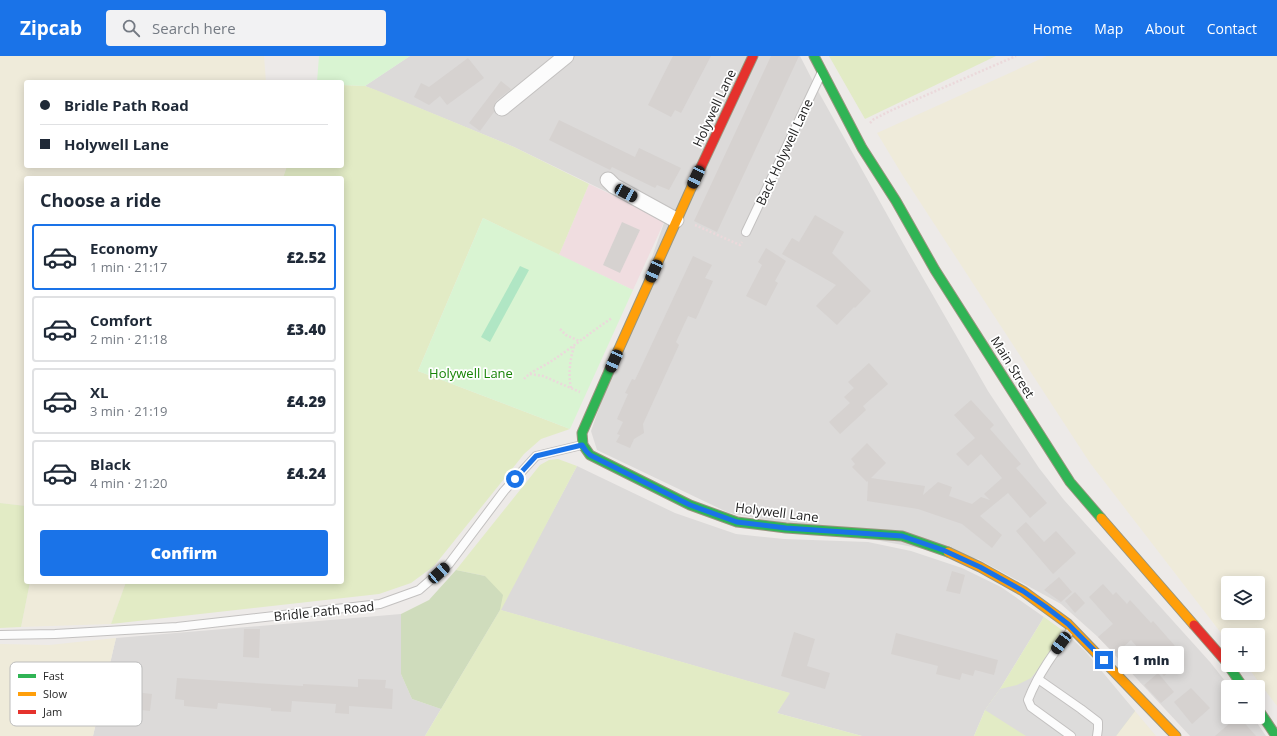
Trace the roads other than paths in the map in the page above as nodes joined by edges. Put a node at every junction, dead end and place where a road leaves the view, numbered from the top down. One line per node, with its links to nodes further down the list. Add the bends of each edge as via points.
1 (566, 56): 5 (street)
2 (753, 56): 7 (street, Holywell Lane)
3 (814, 56): 4 (street, Main Street)
4 (822, 72): 8 (lane, Back Holywell Lane); 12 (street, Main Street, via 858,140 896,200 935,270 1070,482)
5 (502, 108)
6 (608, 180): 7 (street, via 614,186)
7 (676, 219): 9 (street, Holywell Lane, via 582,433)
8 (746, 232)
9 (582, 445): 10 (street, Holywell Lane, via 590,455 684,502 737,522 902,536 943,550 1023,591); 11 (lane, Bridle Path Road, via 536,456 504,491 449,564 419,590 380,604 177,627)
10 (1073, 629): 13 (lane); 17 (street, Holywell Lane)
11 (0, 635)
12 (1221, 657)
13 (1038, 679): 15 (lane, via 1028,700 1031,707); 16 (lane, via 1098,722)
14 (1265, 720): 18 (street)
15 (1071, 736)
16 (1097, 736)
17 (1176, 736)
18 (1276, 736)

